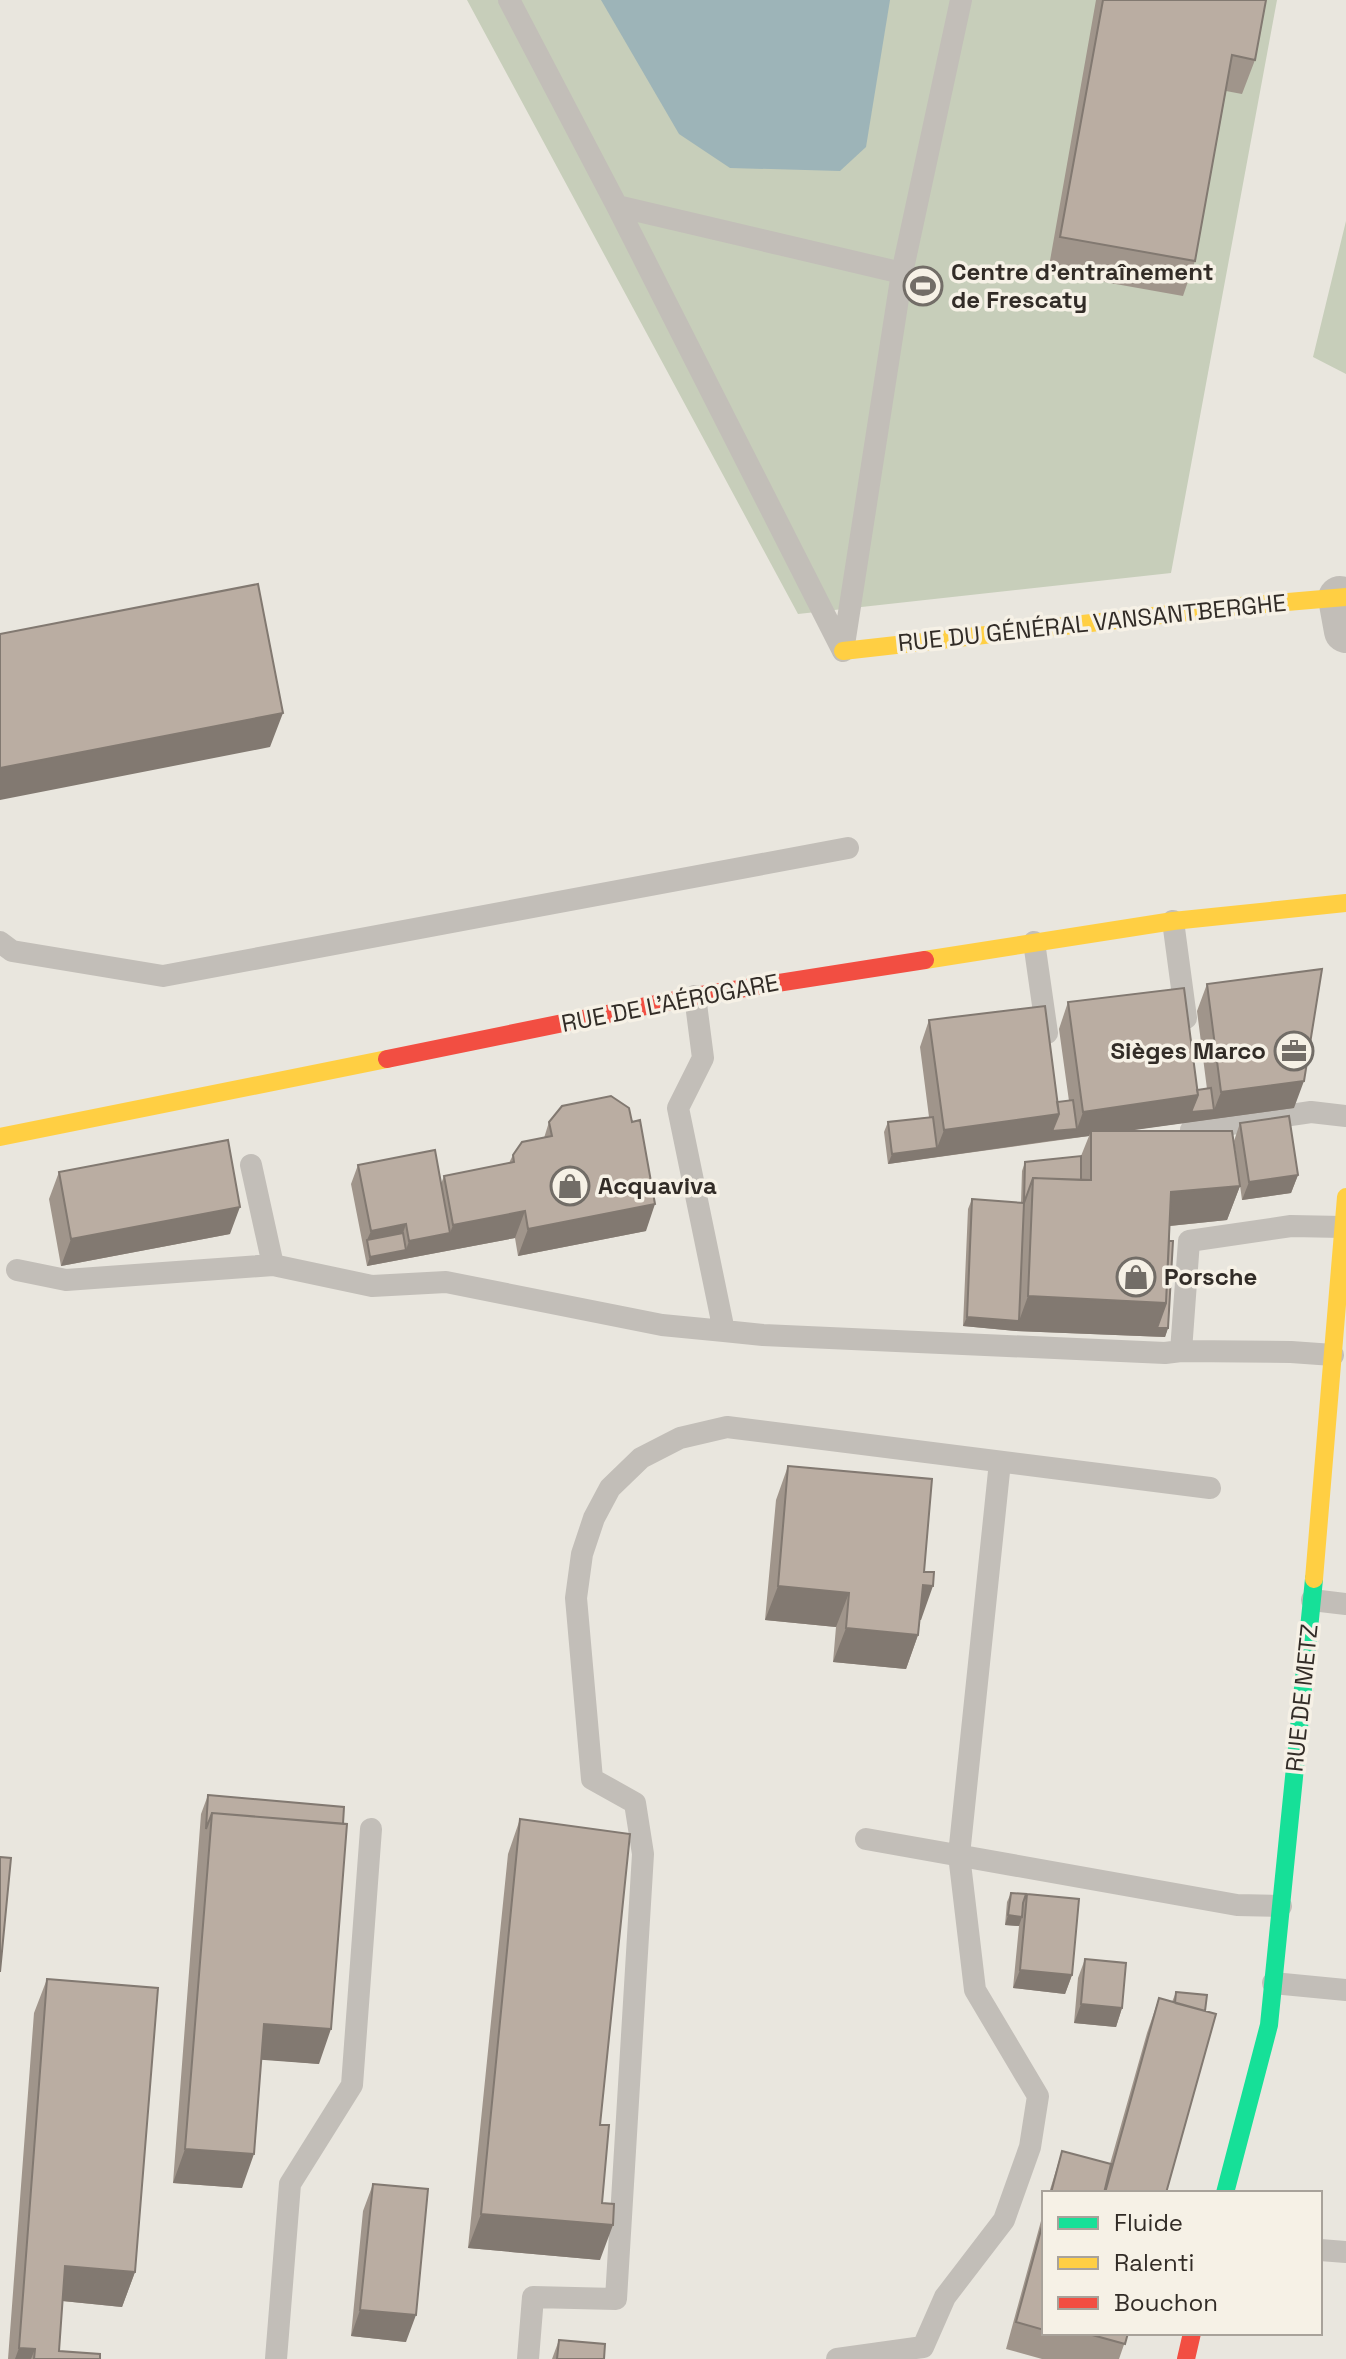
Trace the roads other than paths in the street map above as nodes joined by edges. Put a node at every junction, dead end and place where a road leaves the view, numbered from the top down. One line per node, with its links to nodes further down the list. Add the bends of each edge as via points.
1 (509, 0): 3 (lane)
2 (961, 0): 4 (lane)
3 (617, 206): 4 (lane); 6 (lane)
4 (902, 273): 6 (lane)
5 (1344, 609): 6 (main road, RUE DU GÉNÉRAL VANSANTBERGHE, via 1225,608)
6 (843, 651)
7 (848, 848): 10 (lane, via 163,976 12,951)
8 (1346, 903): 9 (main road, RUE DE L'AÉROGARE)
9 (1173, 921): 11 (main road, RUE DE L'AÉROGARE); 13 (lane)
10 (0, 942)
11 (1034, 942): 12 (main road, RUE DE L'AÉROGARE); 14 (lane)
12 (695, 996): 17 (main road, RUE DE L'AÉROGARE); 24 (lane, via 703,1058 678,1108)
13 (1190, 1047)
14 (1050, 1058)
15 (1346, 1116): 16 (lane, via 1311,1112)
16 (1191, 1130)
17 (0, 1137)
18 (251, 1165): 21 (lane)
19 (1346, 1197): 20 (main road, RUE DE METZ)
20 (1343, 1227): 23 (main road, RUE DE METZ); 25 (lane, via 1291,1226 1189,1241)
21 (273, 1265): 22 (lane, via 66,1280); 24 (lane, via 372,1286 446,1282 662,1325)
22 (17, 1270)
23 (1341, 1315): 26 (main road, RUE DE METZ)
24 (724, 1331): 25 (lane)
25 (1181, 1351): 26 (lane)
26 (1333, 1355): 29 (main road, RUE DE METZ)
27 (1000, 1462): 28 (lane); 33 (lane); 42 (lane, via 727,1427 680,1438 641,1458 610,1488 594,1518 576,1598 592,1779 635,1803 643,1854 616,2299 533,2297)
28 (1210, 1488)
29 (1312, 1600): 30 (lane); 34 (main road, RUE DE METZ)
30 (1346, 1604)
31 (371, 1829): 41 (lane, via 352,2085 290,2184)
32 (866, 1839): 33 (lane)
33 (959, 1855): 34 (lane, via 1237,1905); 43 (lane, via 975,1990 1038,2096 1030,2147 1004,2220 945,2297 923,2347)
34 (1281, 1906): 35 (main road, RUE DE METZ)
35 (1273, 1983): 36 (lane); 37 (main road, RUE DE METZ, via 1269,2025)
36 (1346, 1990)
37 (1226, 2191)
38 (1322, 2250): 39 (lane)
39 (1346, 2252)
40 (1192, 2335): 44 (main road)
41 (276, 2359)
42 (528, 2359)
43 (837, 2359)
44 (1186, 2359)

